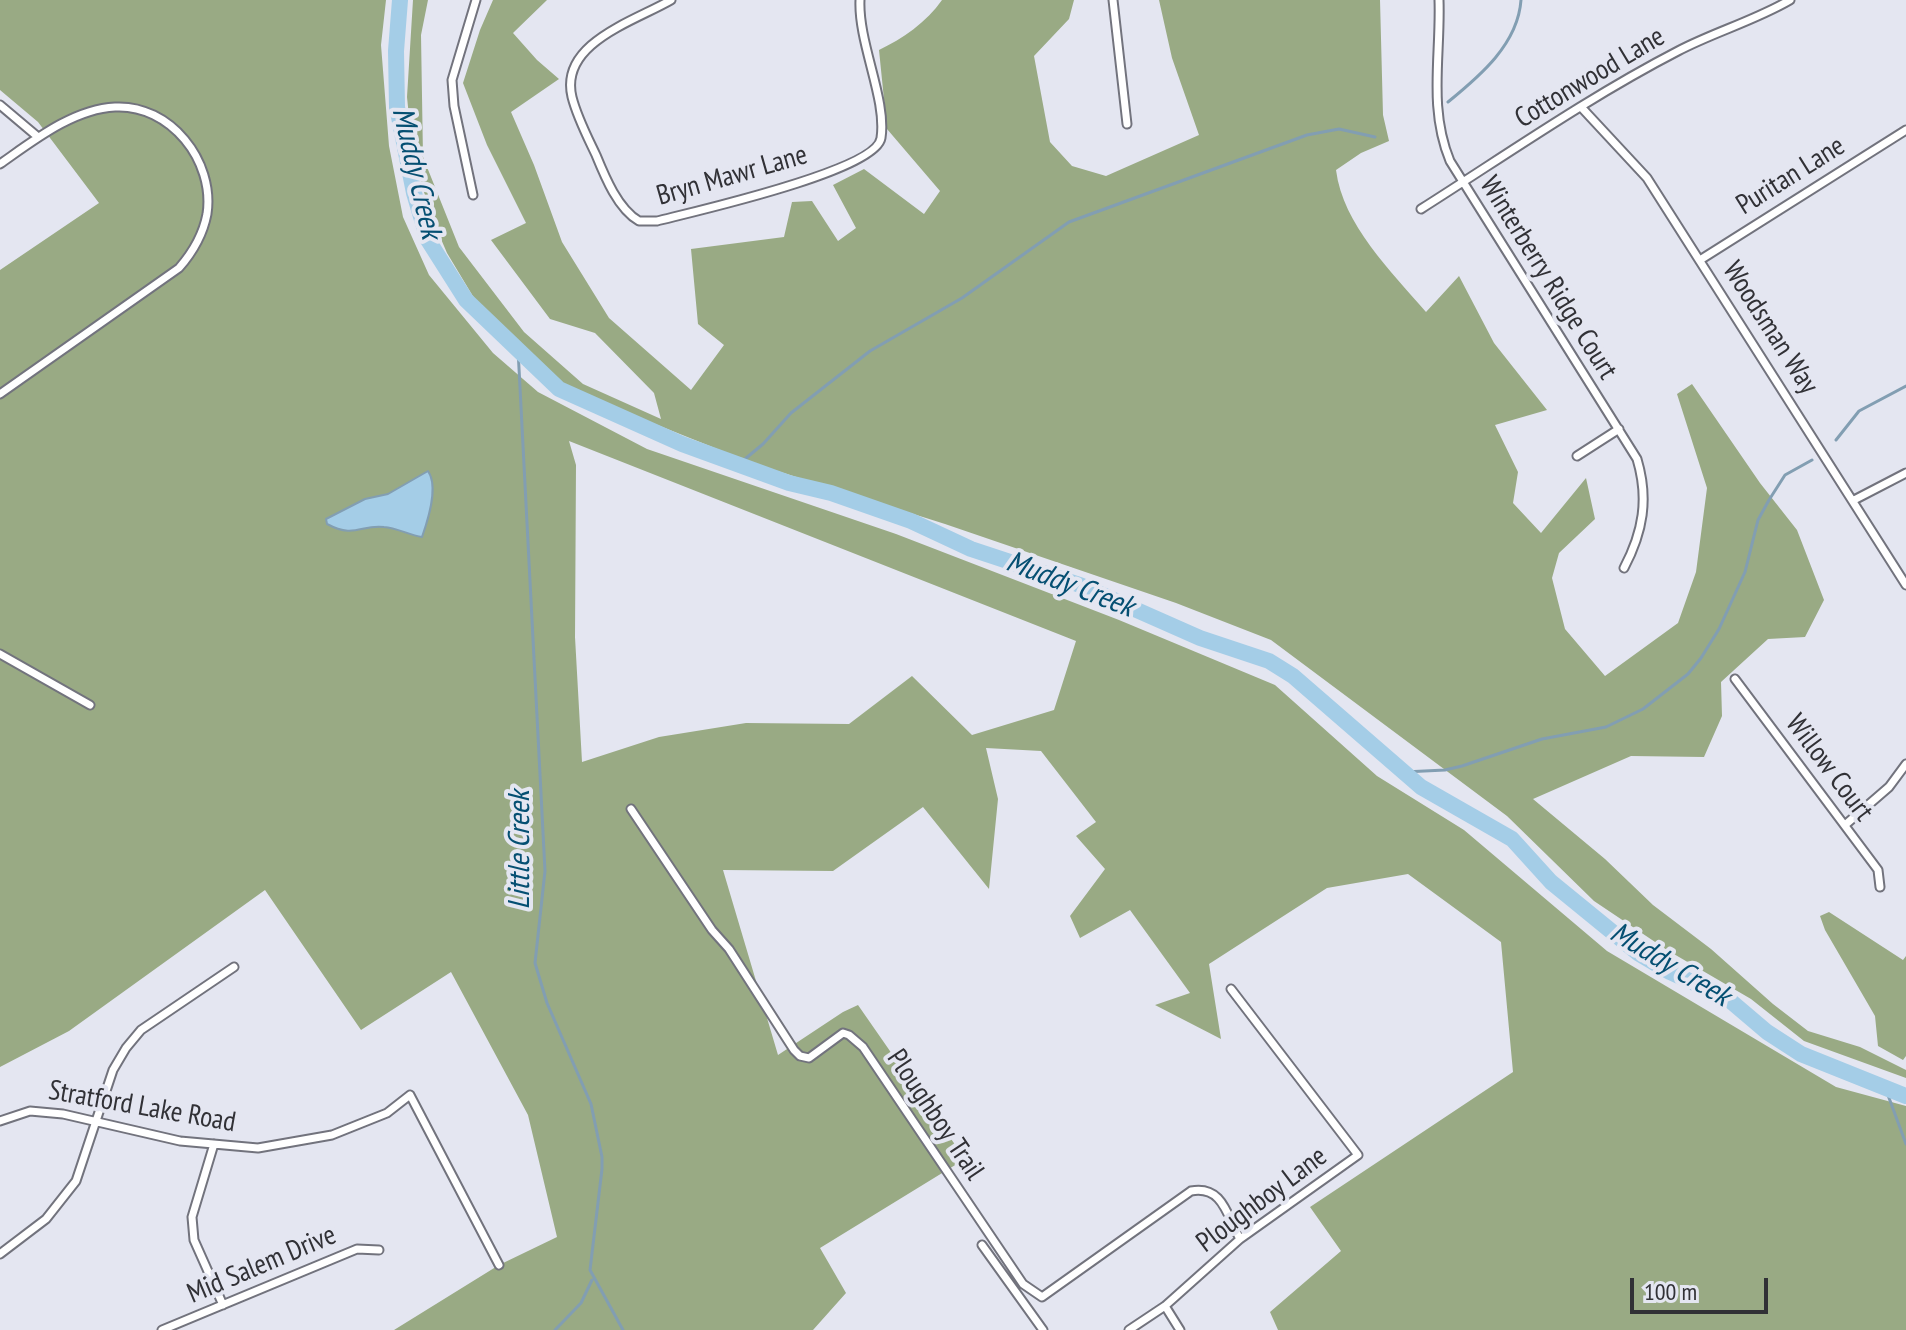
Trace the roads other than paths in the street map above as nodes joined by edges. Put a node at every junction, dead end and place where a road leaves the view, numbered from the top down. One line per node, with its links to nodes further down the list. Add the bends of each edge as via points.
1 (476, 0): 14 (street, via 452,80)
2 (671, 0): 3 (street, Bryn Mawr Lane, via 588,48 575,64 571,81 576,109 598,160 622,205 639,221 657,221 787,186 873,151 880,142 881,125)
3 (860, 0)
4 (1113, 0): 9 (street)
5 (1439, 0): 13 (street, Winterberry Ridge Court, via 1436,103 1443,146)
6 (1790, 0): 8 (street, Cottonwood Lane, via 1680,50)
7 (0, 105): 11 (street)
8 (1581, 107): 13 (street, Cottonwood Lane); 16 (street, Woodsman Way, via 1637,166)
9 (1127, 124)
10 (1906, 130): 16 (street, Puritan Lane)
11 (38, 137): 12 (street); 17 (street, via 100,109 125,107 153,116 174,129 196,155 205,179 206,217 199,241 179,268)
12 (0, 164)
13 (1462, 183): 15 (street, Cottonwood Lane); 18 (street, Winterberry Ridge Court)
14 (473, 195)
15 (1421, 209)
16 (1700, 260): 21 (street, Woodsman Way)
17 (0, 394)
18 (1619, 429): 19 (street); 22 (street, Winterberry Ridge Court, via 1637,459 1644,490 1642,523)
19 (1577, 456)
20 (1906, 473): 21 (street)
21 (1854, 500): 23 (street, Woodsman Way)
22 (1624, 568)
23 (1906, 585)
24 (0, 654): 26 (street)
25 (1735, 679): 29 (street, Willow Court)
26 (90, 705)
27 (1906, 764): 29 (street, via 1889,787)
28 (631, 809): 36 (street, Ploughboy Trail, via 794,1050 809,1058 843,1033 863,1047 1029,1290 1042,1297 1191,1191 1216,1194)
29 (1845, 825): 30 (street, Willow Court, via 1878,870)
30 (1880, 887)
31 (234, 967): 34 (street, via 141,1030 113,1070)
32 (1231, 989): 36 (street, Ploughboy Lane, via 1358,1155)
33 (0, 1121): 34 (street, Stratford Lake Road, via 30,1111)
34 (96, 1122): 35 (street, Stratford Lake Road); 39 (street, via 76,1181 46,1219)
35 (214, 1144): 40 (street, Stratford Lake Road, via 258,1148 332,1135 387,1113 410,1095); 41 (street, via 192,1217 194,1240)
36 (1240, 1239): 42 (street, Ploughboy Lane)
37 (982, 1245): 44 (street)
38 (379, 1250): 41 (street, Mid Salem Drive, via 357,1249)
39 (0, 1254)
40 (499, 1265)
41 (223, 1305): 43 (street, Mid Salem Drive)
42 (1165, 1306): 45 (street, Ploughboy Lane); 46 (street)
43 (162, 1330)
44 (1043, 1330)
45 (1129, 1330)
46 (1180, 1330)

